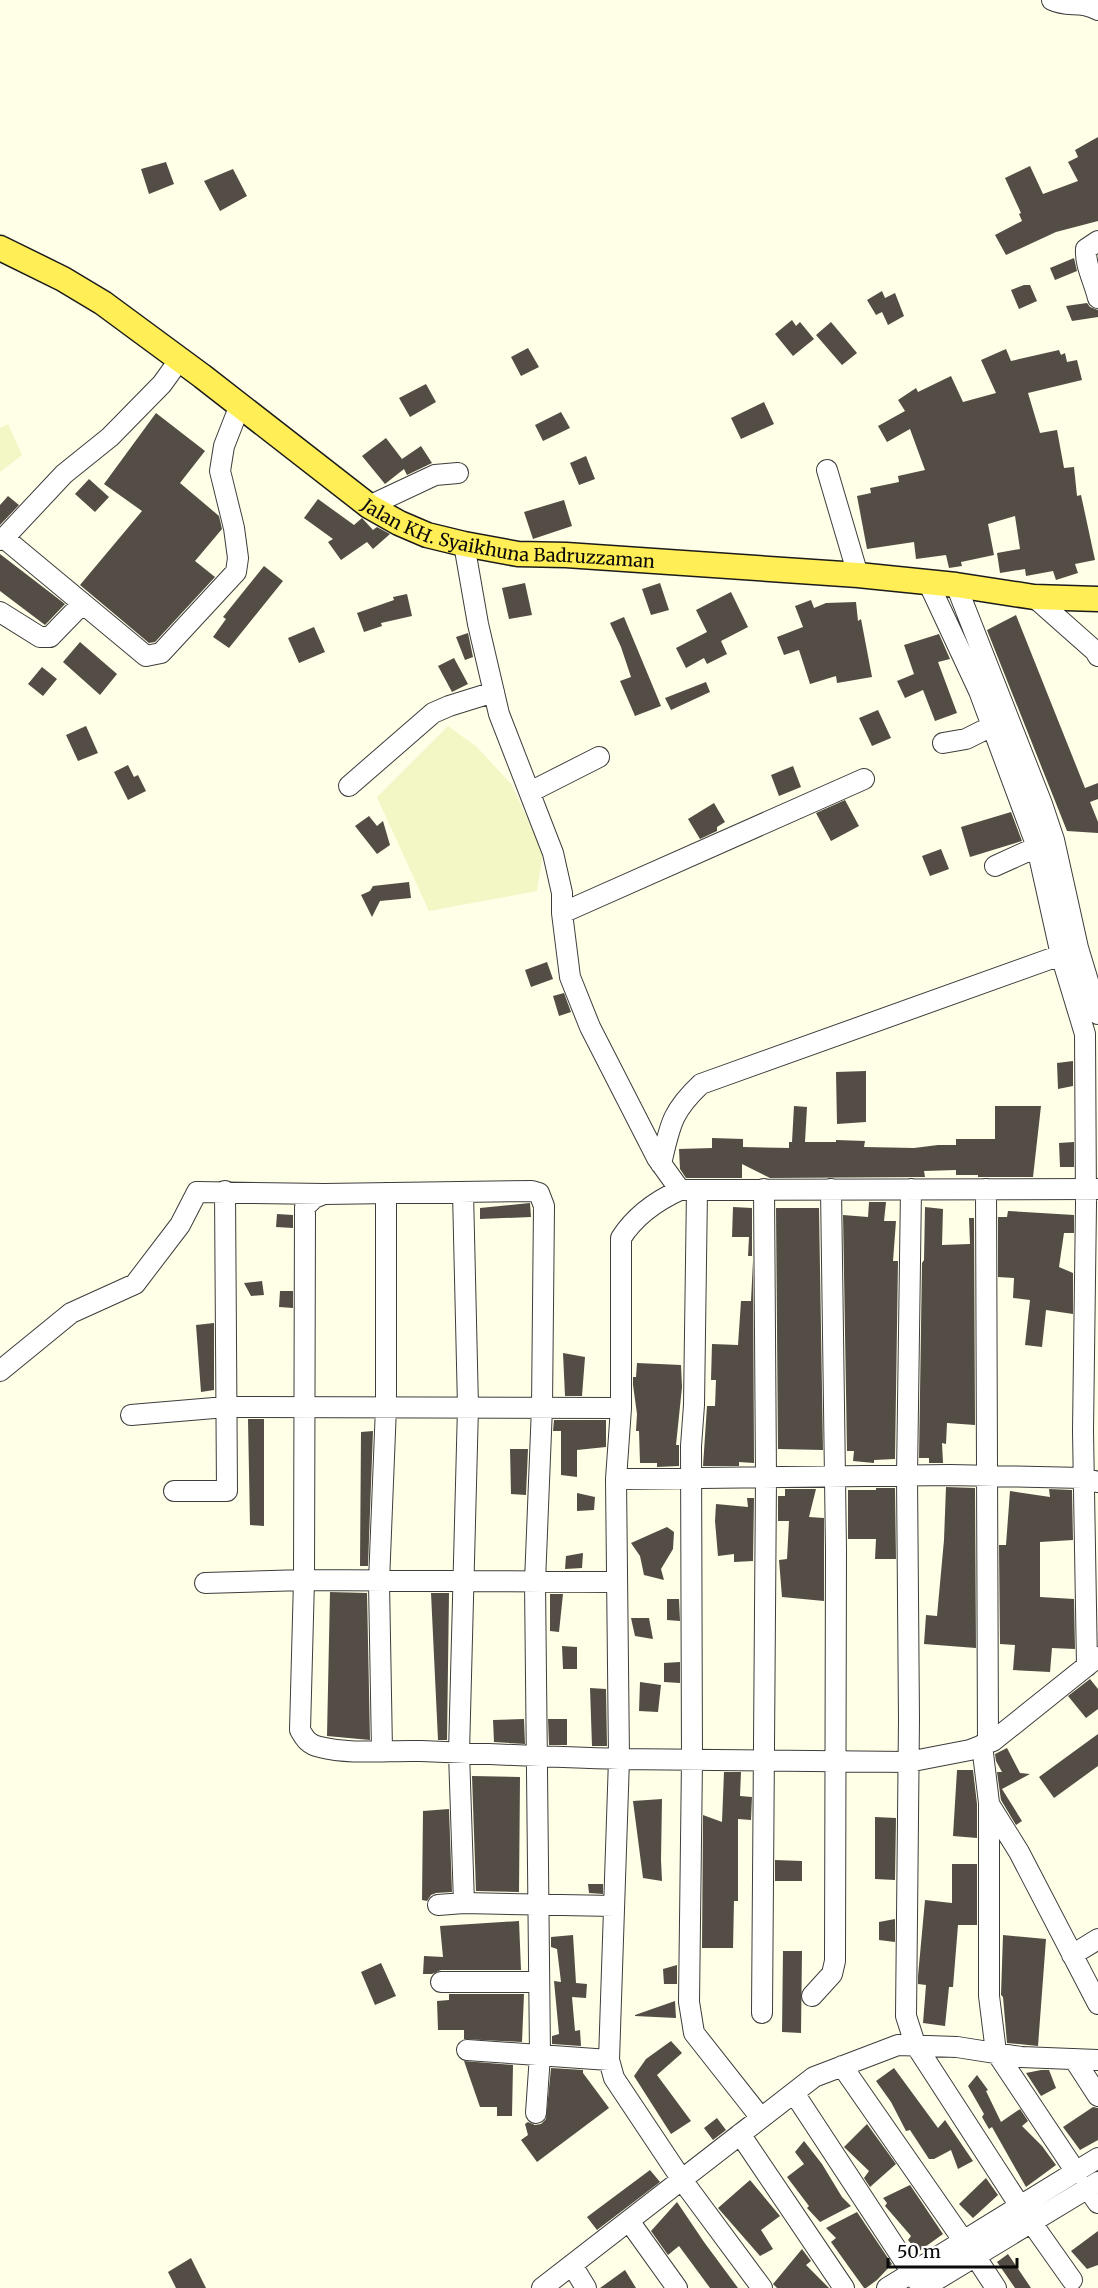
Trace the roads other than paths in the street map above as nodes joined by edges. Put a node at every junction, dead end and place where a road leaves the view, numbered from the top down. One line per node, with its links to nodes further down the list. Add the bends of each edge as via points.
1 (1052, 0): 2 (street, via 1061,4 1086,3)
2 (1098, 9)
3 (1098, 241): 5 (street, via 1086,249 1086,255)
4 (0, 248): 6 (main road, Jalan KH. Syaikhuna Badruzzaman, via 103,303)
5 (1098, 298)
6 (180, 359): 7 (main road, Jalan KH. Syaikhuna Badruzzaman); 11 (street, via 162,384 110,437 64,474)
7 (240, 405): 10 (main road, Jalan KH. Syaikhuna Badruzzaman); 18 (street, via 224,446 220,471 234,528 236,572 170,645 154,656 146,656)
8 (827, 470): 13 (street)
9 (458, 472): 10 (street, via 435,475)
10 (369, 506): 12 (main road, Jalan KH. Syaikhuna Badruzzaman, via 426,535)
11 (2, 539): 18 (street)
12 (464, 544): 13 (main road, Jalan KH. Syaikhuna Badruzzaman, via 518,555); 21 (street)
13 (858, 575): 14 (main road, Jalan KH. Syaikhuna Badruzzaman)
14 (928, 582): 15 (main road, Jalan KH. Syaikhuna Badruzzaman); 22 (street, via 979,691)
15 (956, 585): 16 (main road, Jalan KH. Syaikhuna Badruzzaman); 22 (street, via 984,651)
16 (1034, 597): 17 (main road, Jalan KH. Syaikhuna Badruzzaman); 20 (street)
17 (1098, 599)
18 (82, 604): 19 (street, via 45,638)
19 (0, 612)
20 (1097, 652)
21 (494, 692): 26 (street, via 433,713); 27 (street)
22 (1000, 724): 23 (street, via 966,739); 28 (street)
23 (944, 743)
24 (599, 757): 27 (street)
25 (864, 779): 30 (street)
26 (349, 786)
27 (530, 792): 30 (street, via 554,853)
28 (1045, 844): 29 (street); 31 (street); 32 (street)
29 (995, 866)
30 (562, 913): 34 (street, via 570,977 590,1027)
31 (1061, 955): 33 (street); 34 (street, via 701,1084 683,1101 671,1123)
32 (1098, 1014)
33 (1091, 1033): 38 (street)
34 (661, 1164): 39 (street)
35 (764, 1189): 36 (street); 39 (street); 57 (street)
36 (831, 1189): 40 (street); 55 (street)
37 (986, 1189): 38 (street); 40 (street); 58 (street)
38 (1092, 1189): 45 (street)
39 (688, 1190): 52 (street, via 663,1198 646,1210 621,1238); 56 (street)
40 (911, 1190): 54 (street)
41 (225, 1191): 44 (street); 46 (street, via 197,1192 180,1225 135,1284 71,1313); 48 (street)
42 (463, 1192): 43 (street); 50 (street); 51 (street, via 532,1191 542,1199)
43 (386, 1193): 44 (street); 49 (street)
44 (324, 1194): 47 (street, via 305,1207)
45 (1091, 1337): 60 (street)
46 (0, 1371)
47 (304, 1406): 48 (street); 49 (street); 62 (street)
48 (226, 1407): 53 (street); 61 (street, via 227,1491)
49 (386, 1407): 50 (street); 64 (street)
50 (468, 1407): 51 (street); 65 (street)
51 (542, 1407): 52 (street); 66 (street)
52 (621, 1408): 59 (street)
53 (131, 1415)
54 (907, 1476): 55 (street); 58 (street); 77 (street)
55 (836, 1477): 57 (street); 76 (street)
56 (692, 1478): 57 (street); 59 (street); 74 (street)
57 (766, 1478): 75 (street)
58 (986, 1478): 60 (street); 69 (street)
59 (616, 1479): 63 (street)
60 (1090, 1480): 68 (street)
61 (174, 1491)
62 (304, 1580): 64 (street); 67 (street); 70 (street, via 300,1730 306,1741 317,1747)
63 (616, 1581): 66 (street); 73 (street)
64 (379, 1582): 65 (street); 70 (street)
65 (463, 1582): 66 (street); 71 (street)
66 (535, 1582): 72 (street)
67 (206, 1583)
68 (1092, 1662): 69 (street)
69 (985, 1744): 77 (street); 78 (street)
70 (382, 1751): 71 (street)
71 (459, 1753): 72 (street); 79 (street)
72 (537, 1756): 73 (street); 81 (street)
73 (619, 1759): 74 (street); 82 (street)
74 (692, 1760): 75 (street); 101 (street, via 689,2002 694,2033)
75 (763, 1760): 76 (street); 89 (street)
76 (834, 1761): 77 (street); 87 (street, via 835,1961 832,1974)
77 (908, 1762): 90 (street, via 906,2016)
78 (989, 1803): 84 (street); 92 (street, via 989,1996)
79 (464, 1903): 80 (street); 81 (street)
80 (438, 1905)
81 (537, 1905): 82 (street); 86 (street)
82 (614, 1906): 95 (street)
83 (1098, 1939): 84 (street)
84 (1072, 1955): 88 (street)
85 (441, 1982): 86 (street)
86 (538, 1982): 93 (street)
87 (812, 1996)
88 (1098, 2004)
89 (762, 2013)
90 (915, 2044): 92 (street); 97 (street, via 898,2044); 106 (street)
91 (467, 2050): 93 (street)
92 (996, 2052): 94 (street); 105 (street)
93 (540, 2055): 95 (street); 100 (street)
94 (1074, 2059): 96 (street); 99 (street)
95 (609, 2060): 104 (street, via 614,2078)
96 (1098, 2060)
97 (842, 2066): 98 (street, via 814,2076); 108 (street)
98 (794, 2093): 101 (street); 112 (street)
99 (1098, 2096)
100 (536, 2113)
101 (761, 2118): 102 (street)
102 (740, 2134): 104 (street); 117 (street)
103 (1098, 2158): 105 (street)
104 (682, 2180): 107 (street); 116 (street)
105 (1090, 2186): 106 (street)
106 (1025, 2214): 108 (street); 109 (street); 111 (street)
107 (629, 2221): 110 (street); 115 (street)
108 (963, 2240): 112 (street)
109 (975, 2256): 112 (street); 119 (street)
110 (572, 2265): 113 (street); 114 (street)
111 (1072, 2280)
112 (919, 2283): 118 (street)
113 (542, 2288)
114 (586, 2288)
115 (677, 2288)
116 (762, 2288)
117 (844, 2288)
118 (887, 2288)
119 (996, 2288)

